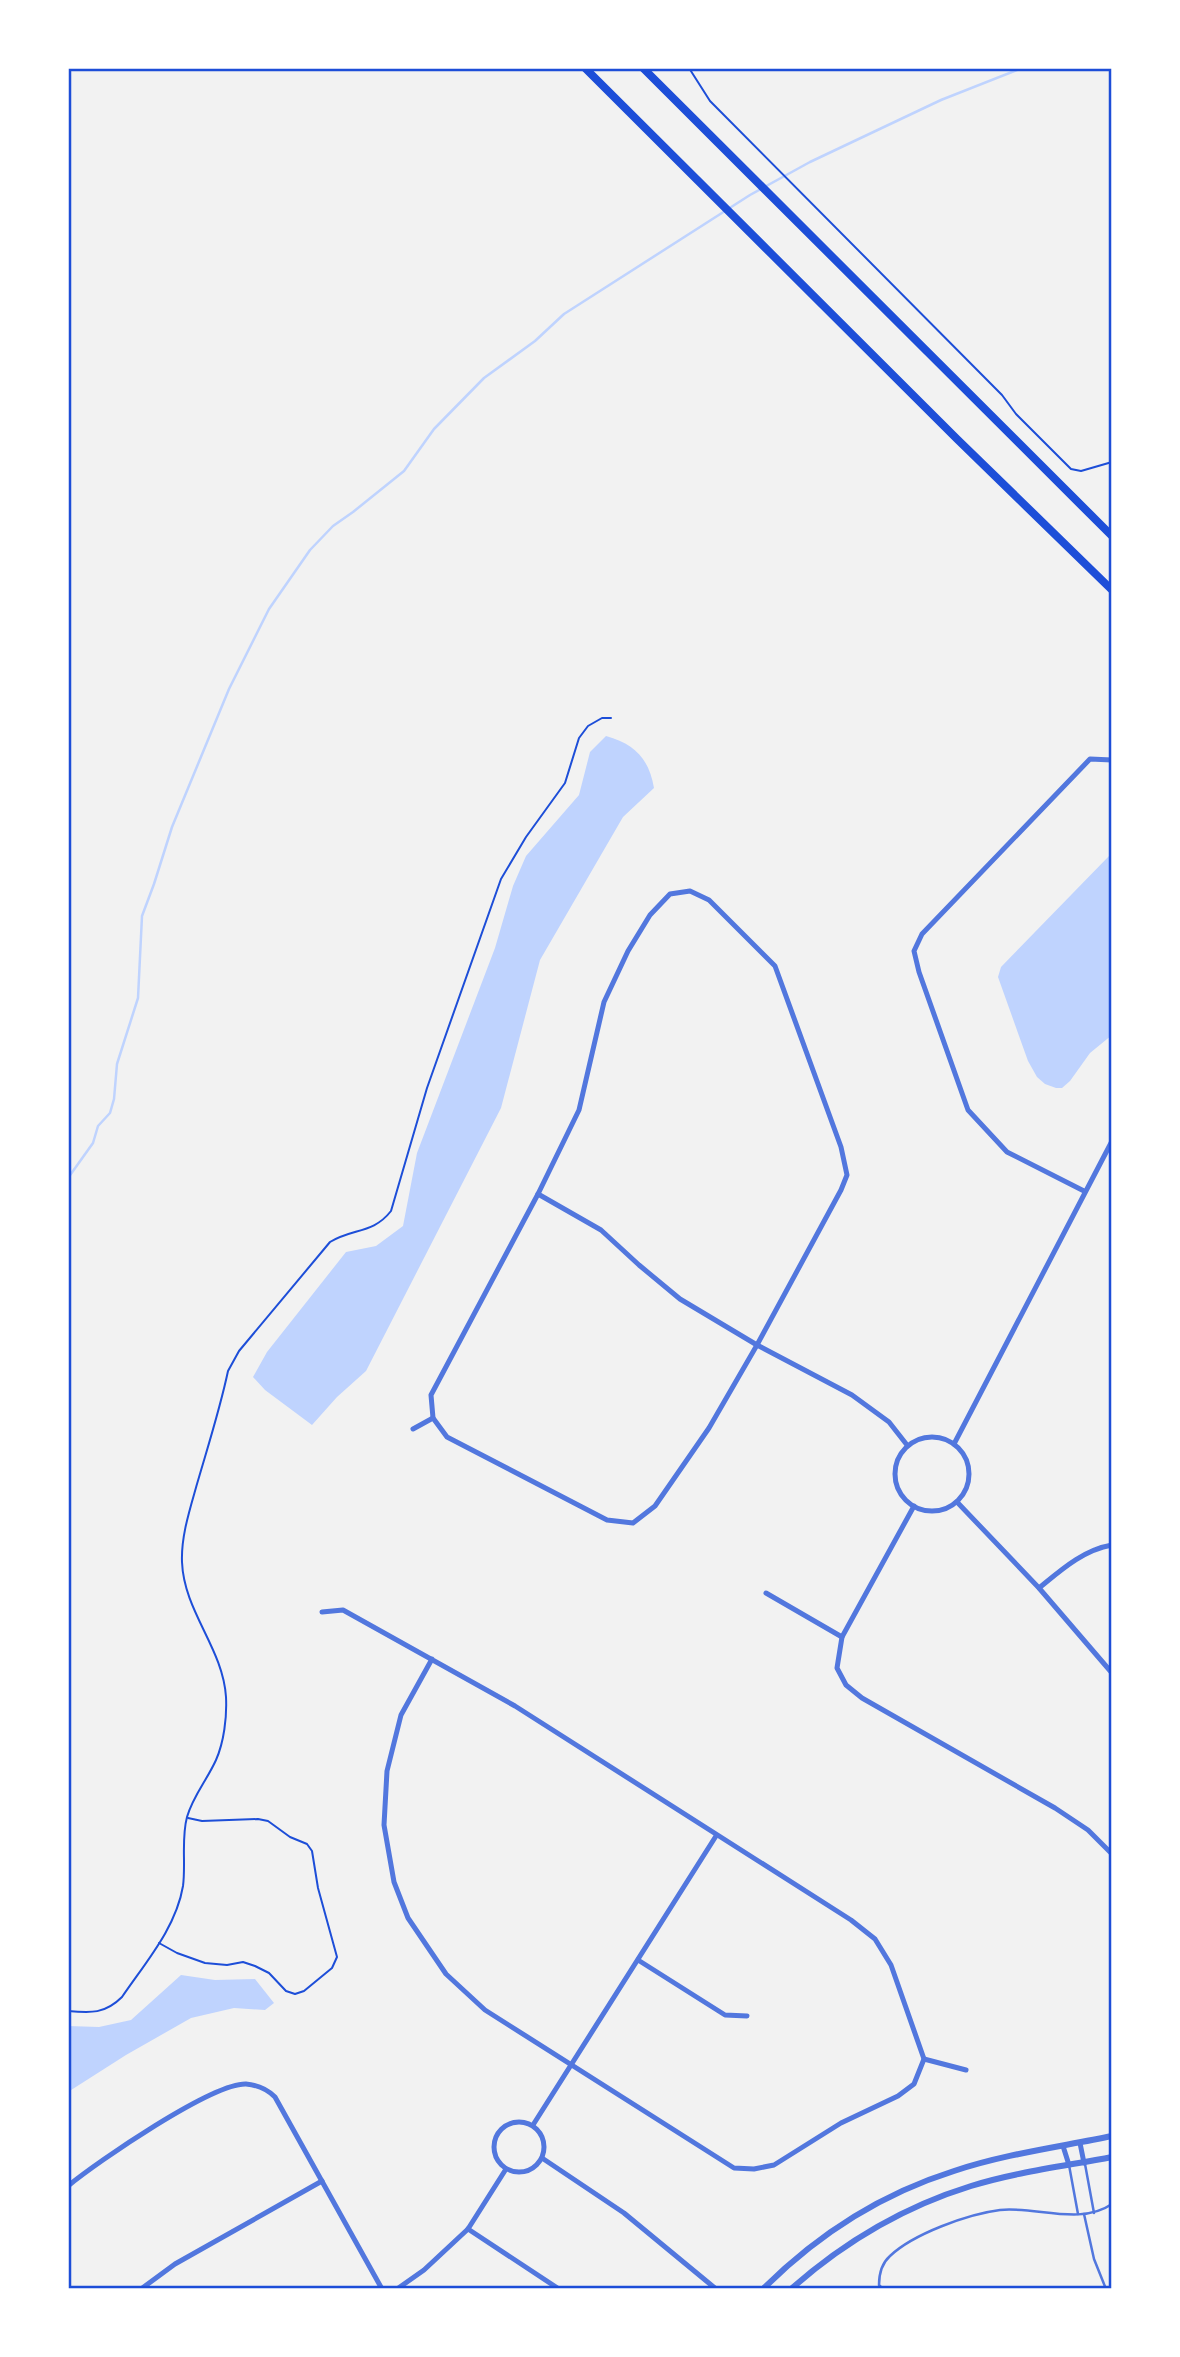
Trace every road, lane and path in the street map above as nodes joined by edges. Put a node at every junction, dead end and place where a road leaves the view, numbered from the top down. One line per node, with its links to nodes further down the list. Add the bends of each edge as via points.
1 (585, 68): 6 (main road)
2 (643, 68): 5 (main road)
3 (689, 68): 4 (path, via 710,101 1071,469 1081,471)
4 (1112, 462)
5 (1112, 536)
6 (1112, 590)
7 (611, 718): 26 (path, via 588,726 579,738 565,783 501,880 428,1088 391,1211 374,1226 330,1242 239,1351 229,1371 187,1518 181,1560 193,1612 217,1658 226,1697 223,1738)
8 (1112, 760): 10 (street, via 1090,759 922,934 914,951 968,1110 1007,1152)
9 (1112, 1141): 10 (street)
10 (1084, 1191): 15 (street)
11 (538, 1194): 12 (street, via 601,1230 680,1299); 12 (street, via 579,1110 604,1002 628,951 649,915 670,894 690,891 709,900 775,966 847,1175); 13 (street, via 431,1395)
12 (757, 1345): 13 (street, via 709,1428 655,1506 633,1523 607,1520 447,1437); 16 (street, via 852,1395 889,1422)
13 (433, 1418): 14 (street)
14 (413, 1429)
15 (954, 1444): 16 (street, via 931,1436); 17 (street, via 964,1454 969,1475)
16 (907, 1446): 18 (street, via 895,1474 902,1495)
17 (957, 1502): 18 (street, via 934,1511); 20 (street)
18 (914, 1507): 23 (street)
19 (1112, 1545): 20 (street, via 1071,1562)
20 (1039, 1588): 25 (street)
21 (766, 1593): 23 (street)
22 (322, 1612): 24 (street, via 343,1610)
23 (842, 1637): 28 (street, via 837,1668 846,1685 1055,1808 1088,1830)
24 (432, 1660): 27 (street, via 515,1706); 34 (street, via 401,1716 387,1771 384,1825 394,1882 408,1918 446,1974 485,2010)
25 (1112, 1673)
26 (187, 1818): 29 (path, via 183,1885); 29 (path, via 268,1821 307,1844 313,1851 337,1957 332,1968 295,1994 255,1966 205,1963)
27 (716, 1836): 30 (street); 33 (street, via 875,1939 891,1965)
28 (1112, 1854)
29 (159, 1942): 31 (path, via 113,2007 99,2013)
30 (638, 1961): 32 (street, via 725,2015); 34 (street)
31 (68, 2011)
32 (747, 2016)
33 (924, 2059): 34 (street, via 914,2084 898,2096 841,2123 774,2165 754,2169 734,2168); 35 (street)
34 (572, 2066): 36 (street)
35 (966, 2070)
36 (533, 2125): 41 (street, via 544,2143); 44 (street, via 510,2123 498,2132 494,2152)
37 (1112, 2136): 38 (street)
38 (1080, 2143): 39 (street); 42 (street)
39 (1063, 2146): 43 (street); 57 (street, via 967,2167 904,2190 836,2228)
40 (1112, 2157): 42 (street)
41 (542, 2158): 44 (street, via 526,2171); 56 (street, via 624,2213)
42 (1084, 2163): 43 (street); 48 (lane)
43 (1069, 2165): 49 (lane); 58 (street, via 973,2186 915,2207 842,2248)
44 (506, 2169): 51 (street)
45 (322, 2181): 46 (street, via 275,2097 266,2089 246,2084 222,2088 197,2101); 52 (street, via 186,2258); 53 (street)
46 (68, 2186)
47 (1112, 2204): 48 (lane)
48 (1094, 2213): 50 (lane)
49 (1078, 2214): 50 (lane); 59 (lane, via 1029,2209 969,2217 916,2238 888,2256 879,2272)
50 (1084, 2214): 60 (lane)
51 (468, 2229): 54 (street); 55 (street)
52 (141, 2289)
53 (382, 2289)
54 (397, 2289)
55 (559, 2289)
56 (716, 2289)
57 (763, 2289)
58 (792, 2289)
59 (883, 2289)
60 (1105, 2289)

